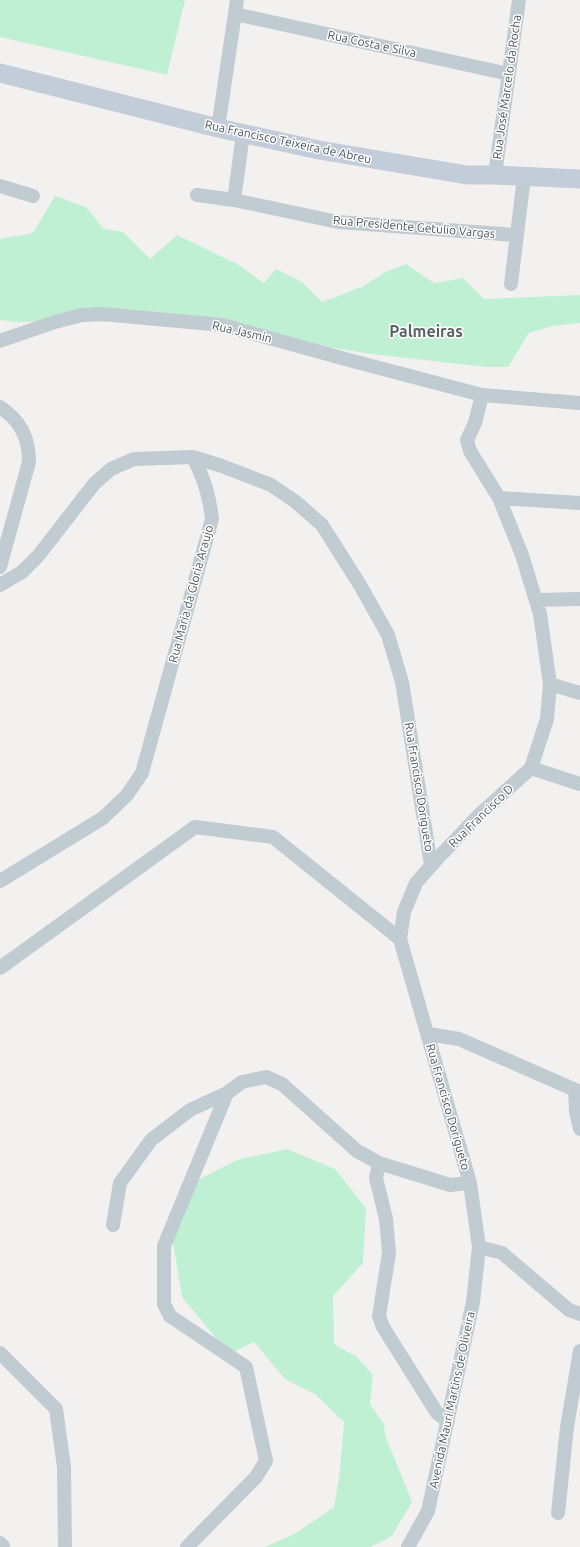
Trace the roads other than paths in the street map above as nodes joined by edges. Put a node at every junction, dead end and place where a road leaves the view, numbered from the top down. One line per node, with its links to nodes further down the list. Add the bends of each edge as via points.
1 (237, 0): 3 (street)
2 (518, 0): 5 (street, Rua José Marcelo da Rocha)
3 (235, 14): 5 (street, Rua Costa e Silva); 6 (street)
4 (0, 73): 6 (street, Rua Francisco Teixeira de Abreu)
5 (509, 74): 8 (street, Rua José Marcelo da Rocha)
6 (218, 128): 7 (street, Rua Francisco Teixeira de Abreu)
7 (243, 134): 8 (street, Rua Francisco Teixeira de Abreu, via 319,150 467,175); 14 (street)
8 (495, 175): 9 (street, Rua Francisco Teixeira de Abreu)
9 (524, 177): 10 (street, Rua Francisco Teixeira de Abreu); 15 (street)
10 (580, 179)
11 (0, 186): 13 (street)
12 (197, 195): 14 (street, Rua Presidente Getulio Vargas)
13 (33, 196)
14 (234, 200): 15 (street, Rua Presidente Getulio Vargas, via 338,222)
15 (516, 235): 16 (street)
16 (511, 284)
17 (0, 340): 18 (street, Rua Jasmin, via 82,315 100,314 222,325)
18 (482, 395): 19 (street, Rua Jasmin); 22 (street, via 475,423 467,440 470,451)
19 (580, 403)
20 (0, 408): 24 (street, via 14,419 24,433 29,450 29,462)
21 (192, 457): 25 (street, via 134,458 111,469 94,484 38,556 22,572); 32 (street, Rua Francisco Dorigueto, via 271,485 296,502 322,525 360,585 388,635 402,682); 33 (street, Rua Maria da Gloria Araujo, via 202,475 212,519 142,772 126,795 103,818)
22 (499, 498): 23 (street); 27 (street, via 522,555)
23 (580, 503)
24 (0, 567)
25 (0, 585)
26 (580, 599): 27 (street)
27 (536, 600): 28 (street)
28 (550, 684): 29 (street); 30 (street, via 547,719)
29 (580, 693)
30 (531, 768): 31 (street); 32 (street, Rua Francisco D, via 478,816)
31 (580, 784)
32 (431, 865): 34 (street, Rua Francisco Dorigueto, via 413,890 404,912)
33 (0, 881)
34 (400, 939): 35 (street, via 273,836 194,827); 36 (street, Rua Francisco Dorigueto)
35 (0, 968)
36 (428, 1034): 37 (street, via 459,1039); 41 (street, Rua Francisco Dorigueto)
37 (577, 1091): 39 (street, via 576,1112)
38 (227, 1093): 40 (street, via 242,1082 266,1077 282,1084 357,1151); 42 (street, via 190,1110 151,1140 120,1183); 50 (street, via 164,1246 164,1304 170,1316 246,1367 266,1461 256,1477)
39 (580, 1129)
40 (379, 1163): 41 (street, via 450,1185); 47 (street, via 376,1178 386,1219 389,1253 379,1316 382,1327 438,1413)
41 (470, 1182): 43 (street, Rua Francisco Dorigueto)
42 (113, 1225)
43 (479, 1247): 44 (street, via 502,1253 569,1310); 47 (street, Avenida Mauri Martins de Oliveira, via 473,1302)
44 (580, 1314)
45 (580, 1351): 48 (street, via 567,1427)
46 (0, 1353): 49 (street, via 56,1409 64,1467)
47 (448, 1421): 51 (street, Avenida Mauri Martins de Oliveira, via 428,1511)
48 (558, 1513)
49 (65, 1547)
50 (187, 1547)
51 (408, 1547)

